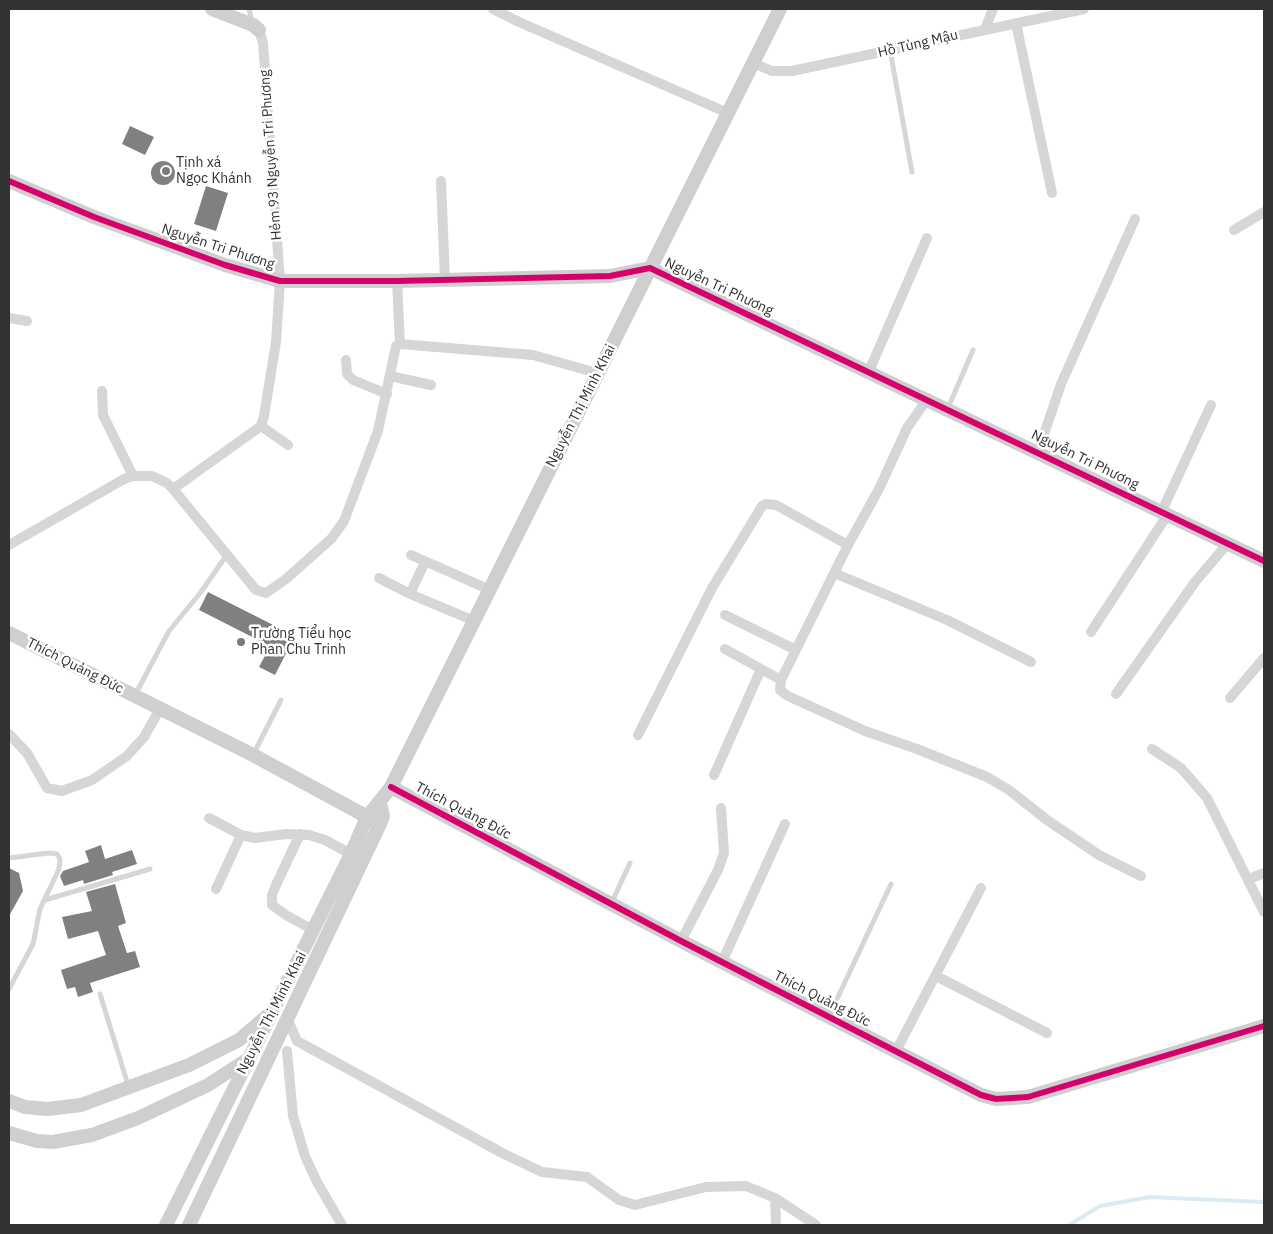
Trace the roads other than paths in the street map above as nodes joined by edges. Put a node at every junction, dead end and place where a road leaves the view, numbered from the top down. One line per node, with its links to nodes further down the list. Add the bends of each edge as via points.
1 (212, 9): 8 (street)
2 (249, 9): 8 (lane)
3 (494, 9): 12 (street)
4 (780, 9): 11 (street, Nguyễn Thị Minh Khai)
5 (993, 9): 9 (street)
6 (1084, 9): 7 (street, Hồ Tùng Mậu)
7 (1016, 23): 9 (street, Hồ Tùng Mậu); 16 (street)
8 (256, 27): 23 (street, Hẻm 93 Nguyễn Tri Phương, via 263,43)
9 (986, 29): 10 (street, Hồ Tùng Mậu)
10 (890, 50): 11 (street, Hồ Tùng Mậu, via 782,72); 13 (lane)
11 (753, 63): 12 (street, Nguyễn Thị Minh Khai)
12 (728, 113): 21 (street, Nguyễn Thị Minh Khai)
13 (912, 172)
14 (441, 180): 22 (street)
15 (9, 181): 23 (street, Nguyễn Tri Phương, via 215,262)
16 (1052, 193)
17 (1264, 212): 19 (street)
18 (1135, 219): 41 (street, via 1061,384)
19 (1234, 230)
20 (927, 238): 30 (street)
21 (650, 268): 22 (street, Nguyễn Tri Phương, via 610,276); 30 (street, Nguyễn Tri Phương); 31 (street, Nguyễn Thị Minh Khai)
22 (445, 280): 24 (street, Nguyễn Tri Phương)
23 (280, 281): 24 (street, Nguyễn Tri Phương); 39 (street, Hẻm 93 Nguyễn Tri Phương, via 276,342)
24 (397, 281): 27 (street)
25 (9, 318): 26 (street)
26 (26, 321)
27 (400, 344): 31 (street, via 532,355); 32 (street, via 396,346)
28 (973, 350): 38 (lane)
29 (346, 360): 35 (street, via 347,374 353,380)
30 (869, 371): 36 (street, Nguyễn Tri Phương)
31 (597, 373): 54 (street, Nguyễn Thị Minh Khai)
32 (390, 376): 33 (street); 35 (street)
33 (431, 385)
34 (102, 391): 42 (street, via 103,415)
35 (386, 394): 49 (street, via 378,431 348,512 332,538 266,593 256,590)
36 (928, 398): 38 (street, Nguyễn Tri Phương); 47 (street, via 907,428)
37 (1211, 405): 44 (street)
38 (948, 408): 41 (street, Nguyễn Tri Phương)
39 (261, 426): 40 (street); 43 (street)
40 (288, 445)
41 (1038, 452): 44 (street, Nguyễn Tri Phương)
42 (133, 476): 43 (street, via 152,476); 46 (street, via 82,501)
43 (173, 490): 49 (street)
44 (1165, 513): 45 (street, Nguyễn Tri Phương); 58 (street)
45 (1228, 543): 50 (street, Nguyễn Tri Phương); 66 (street, via 1195,582)
46 (9, 545)
47 (848, 545): 52 (street); 72 (street, via 776,504 762,506 712,588)
48 (412, 555): 51 (street)
49 (226, 556): 67 (lane, via 169,631)
50 (1264, 561)
51 (425, 562): 54 (street); 55 (street)
52 (834, 573): 61 (street); 63 (street, via 947,620)
53 (379, 578): 55 (street)
54 (488, 589): 57 (street, Nguyễn Thị Minh Khai)
55 (410, 594): 57 (street)
56 (725, 615): 61 (street)
57 (472, 620): 76 (street, Nguyễn Thị Minh Khai)
58 (1091, 632)
59 (9, 633): 67 (street, Thích Quảng Đức)
60 (725, 649): 64 (street)
61 (796, 650): 65 (street)
62 (1264, 658): 68 (street)
63 (1031, 662)
64 (760, 668): 65 (street); 75 (street)
65 (781, 680): 90 (street, via 780,690 788,696 1009,790 1099,855)
66 (1116, 694)
67 (135, 696): 70 (street, Thích Quảng Đức)
68 (1230, 698)
69 (281, 700): 74 (lane)
70 (160, 709): 71 (street, via 144,737 127,756 92,780 62,791 47,788 27,753); 74 (street, Thích Quảng Đức)
71 (9, 734)
72 (638, 734)
73 (1152, 749): 91 (street, via 1181,768 1207,798)
74 (253, 755): 79 (street, Thích Quảng Đức)
75 (714, 775)
76 (391, 788): 77 (street, Nguyễn Thị Minh Khai); 96 (street, Thích Quảng Đức)
77 (380, 803): 79 (street, Nguyễn Thị Minh Khai); 81 (street, Nguyễn Thị Minh Khai, via 383,816)
78 (721, 808): 99 (street, via 724,853)
79 (367, 817): 81 (street, Thích Quảng Đức); 85 (street, Nguyễn Thị Minh Khai)
80 (209, 818): 84 (street)
81 (380, 824): 106 (street, Nguyễn Thị Minh Khai)
82 (785, 824): 100 (street)
83 (300, 834): 84 (street, via 255,838); 85 (street, via 325,840); 98 (street, via 272,895 272,905)
84 (241, 835): 93 (street)
85 (351, 854): 98 (street, Nguyễn Thị Minh Khai)
86 (9, 858): 95 (lane, via 57,854 59,869)
87 (630, 863): 96 (lane)
88 (150, 869): 95 (lane)
89 (1264, 873): 91 (street)
90 (1140, 876)
91 (1249, 879): 97 (street)
92 (892, 884): 105 (lane)
93 (216, 888)
94 (981, 888): 101 (street)
95 (45, 900): 102 (lane, via 37,918 33,944)
96 (611, 904): 99 (street, Thích Quảng Đức)
97 (1264, 912)
98 (313, 930): 104 (street, Nguyễn Thị Minh Khai)
99 (681, 941): 100 (street, Thích Quảng Đức)
100 (722, 962): 105 (street, Thích Quảng Đức)
101 (936, 976): 108 (street); 111 (street)
102 (9, 989)
103 (100, 994): 115 (lane)
104 (273, 1011): 106 (street); 112 (street, Nguyễn Thị Minh Khai); 115 (street, via 239,1040 189,1065)
105 (829, 1017): 111 (street, Thích Quảng Đức)
106 (287, 1018): 109 (street); 113 (street, Nguyễn Thị Minh Khai)
107 (1264, 1026): 111 (street, Thích Quảng Đức, via 1028,1097 996,1099 981,1095)
108 (1047, 1033)
109 (296, 1041): 110 (street); 119 (street, via 504,1154 542,1172 588,1176 627,1204 644,1205 706,1187 725,1185 746,1186)
110 (287, 1051): 113 (street); 122 (street, via 293,1116 305,1156)
111 (896, 1051)
112 (249, 1058): 113 (street); 114 (street); 117 (street, Nguyễn Thị Minh Khai)
113 (266, 1065): 121 (street, Nguyễn Thị Minh Khai)
114 (208, 1085): 117 (street, via 219,1092); 118 (street, via 138,1118 92,1135 53,1142)
115 (129, 1088): 116 (street, via 81,1105 47,1110)
116 (9, 1101)
117 (222, 1113): 120 (street, Nguyễn Thị Minh Khai)
118 (9, 1133)
119 (775, 1198): 123 (street); 124 (street)
120 (166, 1225)
121 (189, 1225)
122 (342, 1225)
123 (776, 1225)
124 (816, 1225)

